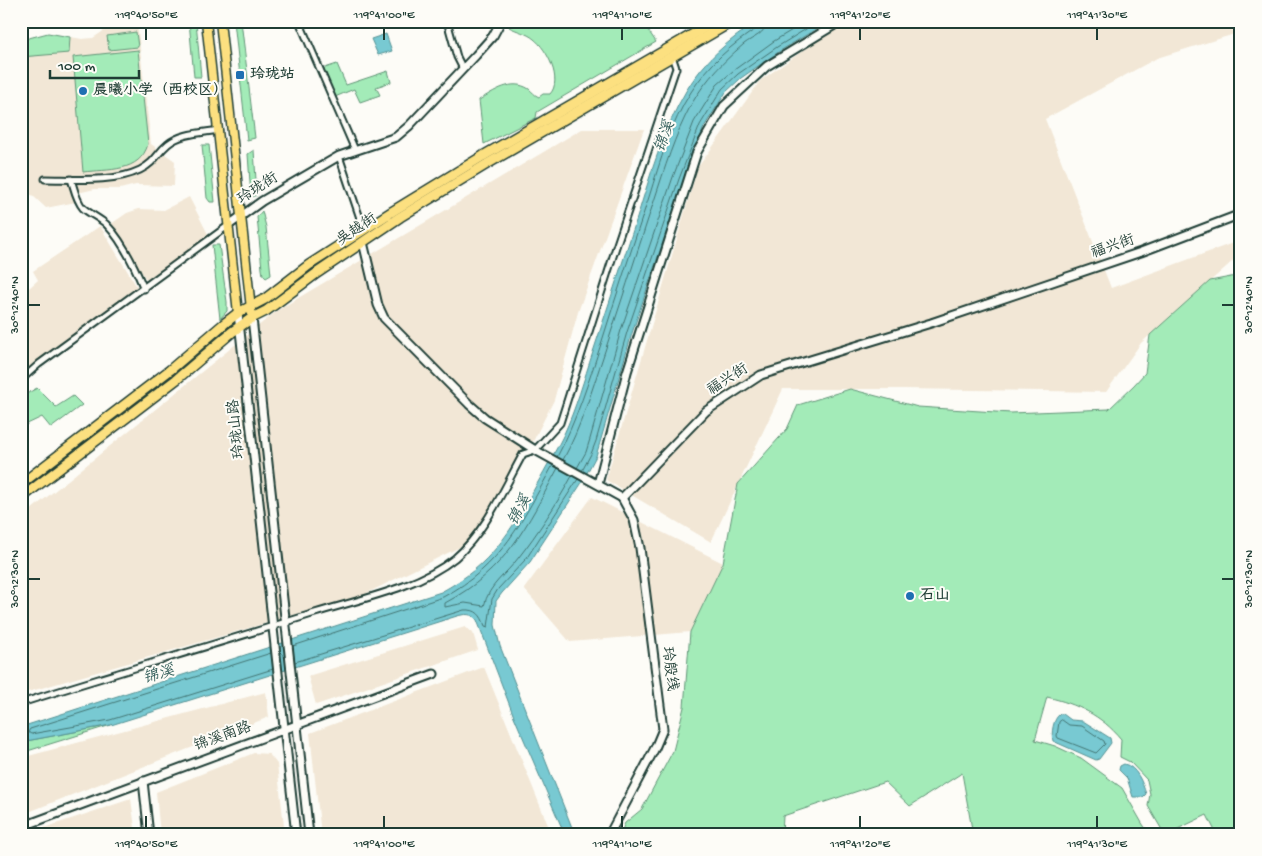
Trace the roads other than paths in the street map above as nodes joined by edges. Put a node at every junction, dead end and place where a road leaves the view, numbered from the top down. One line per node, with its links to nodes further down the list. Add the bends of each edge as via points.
1 (206, 21): 11 (main road, 玲珑山路)
2 (220, 21): 17 (main road, 玲珑山路)
3 (299, 21): 12 (street)
4 (447, 21): 10 (street)
5 (501, 21): 10 (street, 玲珑街, via 493,36)
6 (716, 21): 19 (highway, 吴越街, via 483,156)
7 (733, 21): 9 (highway, 吴越街)
8 (841, 21): 29 (street, via 767,66 724,106 697,152 627,372)
9 (672, 56): 20 (highway, 吴越街, via 487,164); 27 (street, via 676,68 560,423)
10 (463, 69): 12 (street, 玲珑街, via 396,137)
11 (219, 130): 15 (street, via 176,138 153,162 127,175); 18 (main road, 玲珑山路)
12 (355, 150): 13 (street, 玲珑街)
13 (339, 156): 17 (street, 玲珑街); 19 (street)
14 (45, 179): 15 (street)
15 (71, 179): 21 (street, via 80,204 106,224 137,270)
16 (1241, 214): 31 (street, 福兴街, via 1141,252 931,323 760,376 706,411)
17 (242, 215): 18 (street, 玲珑街); 22 (main road, 玲珑山路)
18 (230, 225): 21 (street, 玲珑街); 23 (main road, 玲珑山路)
19 (364, 230): 22 (highway, 吴越街)
20 (363, 242): 24 (highway, 吴越街); 27 (street, via 384,318 485,418)
21 (144, 289): 26 (street, 玲珑街)
22 (251, 306): 23 (highway, 吴越街); 24 (main road, 玲珑山路)
23 (238, 313): 25 (street, 玲珑山路); 28 (highway, 吴越街, via 170,370)
24 (252, 318): 25 (highway, 吴越街); 32 (street, 玲珑山路)
25 (240, 326): 30 (highway, 吴越街); 33 (street, 玲珑山路)
26 (21, 380)
27 (535, 450): 29 (street); 32 (street, via 523,454 475,538 454,558 419,581)
28 (21, 484)
29 (598, 484): 31 (street)
30 (21, 498)
31 (622, 498): 43 (street, 玲殷线, via 634,520 640,548 663,729)
32 (286, 622): 33 (street); 36 (street, 玲珑山路)
33 (273, 626): 35 (street); 37 (street, 玲珑山路)
34 (434, 674): 36 (street, 锦溪南路)
35 (21, 703)
36 (297, 724): 37 (street, 锦溪南路); 42 (street, 玲珑山路)
37 (284, 729): 38 (street, 锦溪南路); 41 (street, 玲珑山路)
38 (143, 781): 39 (street, 锦溪南路); 40 (street)
39 (21, 827)
40 (149, 835)
41 (296, 835)
42 (309, 835)
43 (609, 835)

